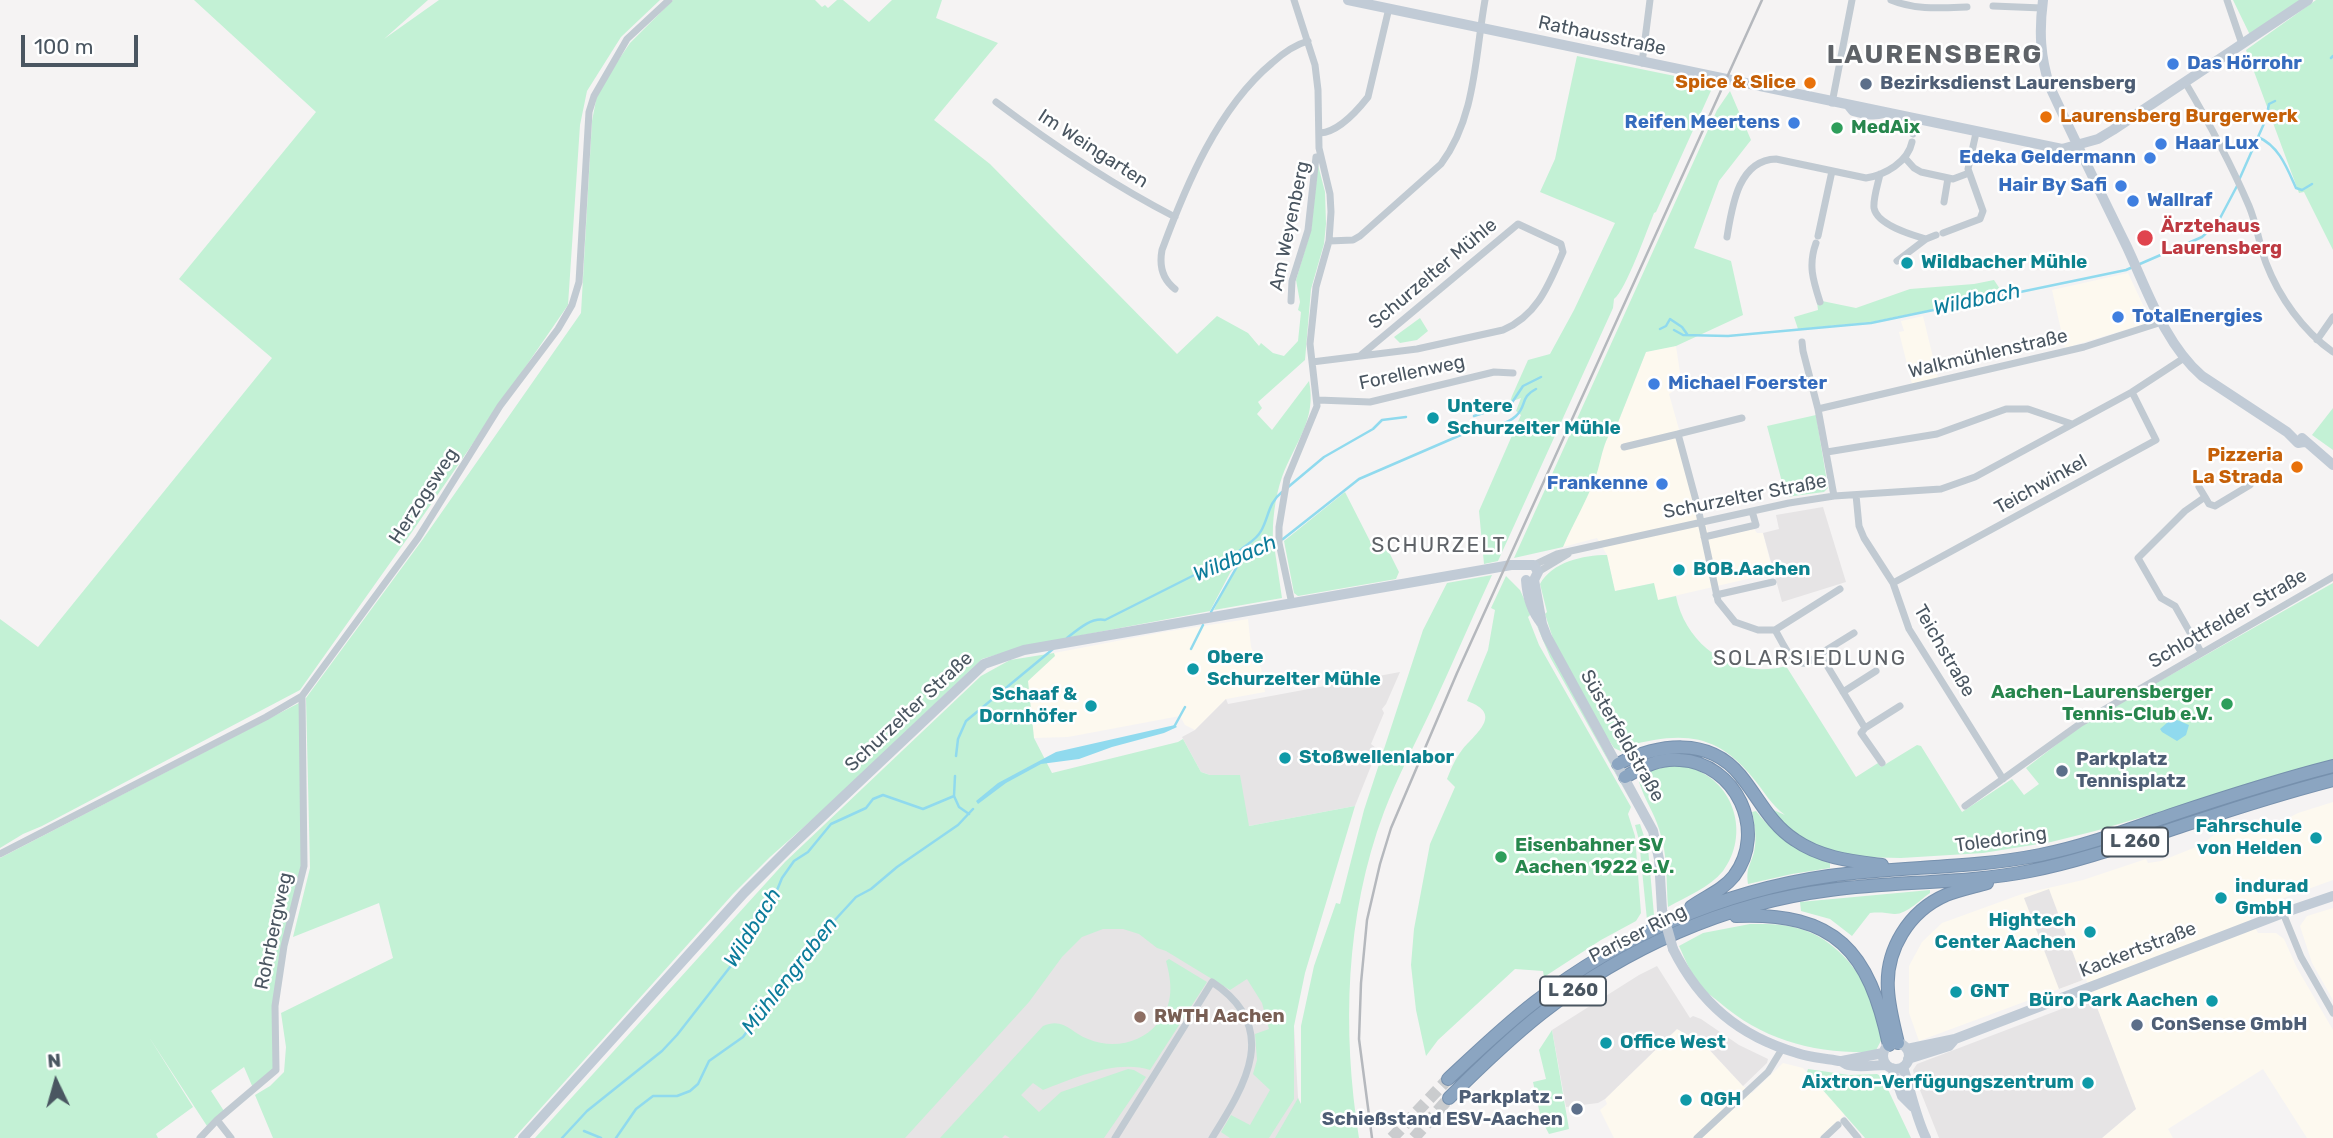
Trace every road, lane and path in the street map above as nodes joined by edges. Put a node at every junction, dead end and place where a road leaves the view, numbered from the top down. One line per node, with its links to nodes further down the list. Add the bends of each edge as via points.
1 (669, 0): 79 (street, Herzogsweg, via 627,39 594,96 589,112 579,282 572,306 500,406 418,538)
2 (1294, 0): 15 (street)
3 (1348, 0): 13 (street, Rathausstraße)
4 (1485, 0): 14 (street)
5 (1650, 0): 17 (street)
6 (1852, 0): 20 (street)
7 (1891, 0): 12 (street, via 1906,6)
8 (2227, 0): 16 (street)
9 (2308, 0): 16 (street)
10 (2043, 4): 11 (street); 24 (street, via 2044,69)
11 (1993, 6)
12 (1967, 7)
13 (1389, 8): 14 (street, Rathausstraße); 22 (street, via 1368,97 1334,130)
14 (1481, 28): 17 (street, Rathausstraße); 35 (street, via 1464,121 1441,164 1360,236)
15 (1308, 41): 22 (street, via 1317,77); 32 (street, via 1293,46 1269,66 1234,103 1212,137)
16 (2242, 44): 18 (street)
17 (1642, 63): 20 (street, Rathausstraße)
18 (2185, 82): 24 (street, via 2098,139); 42 (street, via 2244,196 2272,277)
19 (996, 102): 32 (street, Im Weingarten, via 1062,151)
20 (1832, 103): 21 (street, Rathausstraße, via 1863,114)
21 (1917, 120): 23 (street, Rathausstraße); 26 (street)
22 (1320, 133): 25 (street)
23 (1976, 133): 24 (street, Rathausstraße, via 2062,149); 28 (street)
24 (2079, 146): 41 (street)
25 (1321, 157): 35 (street, via 1331,202); 38 (street, Am Weyenberg, via 1316,158 1308,230 1292,281)
26 (1905, 158): 29 (street); 30 (street, via 1921,172)
27 (1832, 171): 29 (street, via 1859,177); 33 (street, via 1776,159 1754,165 1745,175); 39 (street, via 1812,256 1811,274)
28 (1969, 173): 30 (street); 34 (street, via 1983,211 1980,219)
29 (1880, 174): 34 (street, via 1875,211 1905,233)
30 (1948, 178): 31 (street)
31 (1944, 202)
32 (1175, 217): 37 (street, via 1160,260 1164,278)
33 (1727, 237)
34 (1926, 239): 36 (street)
35 (1329, 241): 47 (street, via 1316,287)
36 (1897, 261)
37 (1175, 289)
38 (1291, 301)
39 (1819, 302)
40 (2333, 317): 42 (street)
41 (2162, 322): 46 (street); 51 (street, Walkmühlenstraße, via 2084,347)
42 (2317, 340): 44 (street)
43 (1802, 342): 51 (street)
44 (2333, 352)
45 (1362, 355): 45 (street, Schurzelter Mühle, via 1441,345 1515,325 1541,300 1563,252 1561,244 1518,224); 47 (street, Schurzelter Mühle)
46 (2184, 358): 49 (street, Schurzelter Straße); 57 (street, via 2202,376 2287,432 2294,432)
47 (1312, 362): 50 (street)
48 (1513, 373): 50 (street, Forellenweg, via 1494,372 1370,402)
49 (2132, 392): 53 (street, Schurzelter Straße); 69 (street, Teichwinkel, via 2156,440)
50 (1318, 400): 72 (street, via 1284,492 1279,540)
51 (1818, 409): 56 (street)
52 (1741, 418): 54 (street)
53 (2072, 424): 56 (street, via 2028,409 2006,408 1926,437); 60 (street, Schurzelter Straße, via 1975,477 1941,489)
54 (1678, 433): 55 (street); 64 (street)
55 (1624, 447)
56 (1827, 452): 61 (street)
57 (2333, 466)
58 (2250, 485): 62 (street, via 2215,506)
59 (2199, 487): 62 (street)
60 (1856, 495): 61 (street, Schurzelter Straße); 69 (street, Teichstraße, via 1864,537)
61 (1834, 496): 63 (street, Schurzelter Straße)
62 (2205, 497): 75 (street, via 2138,558 2161,598 2175,606)
63 (1752, 511): 64 (street, Schurzelter Straße); 65 (street, via 1756,525)
64 (1701, 523): 65 (street); 66 (street, Schurzelter Straße, via 1550,556)
65 (1704, 537): 71 (street)
66 (1529, 573): 72 (street, Schurzelter Straße, via 1502,568); 83 (street, Süsterfeldstraße, via 1542,624)
67 (2333, 577): 75 (street, Schlottfelder Straße)
68 (1773, 582): 71 (street)
69 (1893, 583): 86 (street, Teichstraße, via 1909,629)
70 (1840, 589): 73 (street)
71 (1716, 595): 73 (street, via 1735,622)
72 (1292, 604): 107 (street, Schurzelter Straße, via 1044,647 984,664 744,893)
73 (1775, 630): 76 (street, via 1794,660 1805,663)
74 (1854, 633): 76 (street)
75 (2201, 652): 86 (street, Schlottfelder Straße, via 2081,723)
76 (1820, 654): 78 (street)
77 (1876, 671): 78 (street)
78 (1843, 691): 81 (street)
79 (302, 696): 89 (street, Herzogsweg); 104 (street, Rohrbergweg, via 304,866 275,1006 276,1070)
80 (1900, 706): 81 (street)
81 (1865, 727): 82 (street, via 1861,733)
82 (1882, 763)
83 (1618, 764): 85 (street, Süsterfeldstraße); 90 (highway, via 1655,748 1702,750 1732,767 1770,817 1803,845 1842,860)
84 (2333, 766): 90 (highway, Toledoring / L 260, via 2058,851 1980,864)
85 (1625, 777): 95 (highway, via 1660,761 1698,763 1726,779 1746,814 1748,842 1734,875 1717,892); 97 (street, Süsterfeldstraße, bridge, via 1656,841 1662,910 1673,950 1707,1001 1745,1030)
86 (2003, 779): 88 (street, Schlottfelder Straße)
87 (2333, 780): 91 (highway, Toledoring / L 260)
88 (1965, 806)
89 (0, 854)
90 (1906, 869): 95 (highway, Toledoring / L 260, via 1827,876 1773,887)
91 (2028, 872): 94 (highway, Toledoring / L 260, via 1828,890); 98 (highway, via 1944,896 1912,920 1899,938 1889,970 1888,994)
92 (2333, 896): 93 (street, Kackertstraße)
93 (2283, 913): 96 (street, via 2301,957); 98 (street, Kackertstraße, via 1955,1039 1949,1046)
94 (1718, 917): 98 (highway, via 1792,918 1834,937 1860,963); 102 (highway, Pariser Ring / L 260, via 1647,947 1575,989 1506,1042)
95 (1668, 923): 101 (highway, Pariser Ring / L 260, via 1559,985 1512,1020)
96 (2333, 1013)
97 (1782, 1049): 99 (street, Süsterfeldstraße); 110 (street, via 1769,1072)
98 (1898, 1053): 99 (street, Süsterfeldstraße); 100 (street); 100 (street, Süsterfeldstraße); 103 (street)
99 (1842, 1061): 100 (street, Süsterfeldstraße)
100 (1889, 1067): 103 (street, via 1902,1096)
101 (1448, 1079)
102 (1449, 1098)
103 (1913, 1107): 113 (street)
104 (217, 1120): 105 (street, Rohrbergweg); 106 (street)
105 (200, 1138)
106 (231, 1138)
107 (523, 1138)
108 (1115, 1138): 109 (street, via 1212,982 1233,997 1245,1016 1252,1052 1239,1095)
109 (1212, 1138)
110 (1697, 1138)
111 (1824, 1138): 112 (street, via 1841,1123)
112 (1858, 1138)
113 (1926, 1138)

